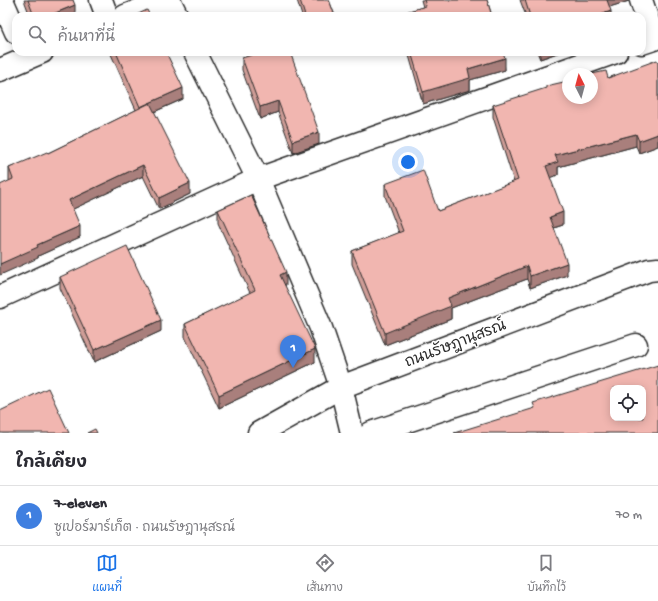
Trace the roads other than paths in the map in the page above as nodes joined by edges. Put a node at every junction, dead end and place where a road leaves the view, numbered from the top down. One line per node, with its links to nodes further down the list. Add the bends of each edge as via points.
1 (2, 0): 11 (street)
2 (101, 0): 6 (street)
3 (165, 0): 7 (street)
4 (169, 0): 8 (street)
5 (640, 0): 9 (street)
6 (106, 12)
7 (135, 12)
8 (175, 12)
9 (644, 12)
10 (646, 17): 12 (street, via 654,39)
11 (12, 23)
12 (646, 42)
13 (27, 56): 16 (street)
14 (197, 56): 17 (street)
15 (605, 56): 17 (street)
16 (0, 70)
17 (258, 179): 19 (street); 21 (street, via 321,328)
18 (658, 269): 21 (street, ถนนรัษฎานุสรณ์, via 649,270)
19 (0, 297)
20 (636, 345): 24 (street)
21 (341, 387): 22 (street, ถนนรัษฎานุสรณ์); 23 (street)
22 (259, 433)
23 (352, 433)
24 (371, 433)

